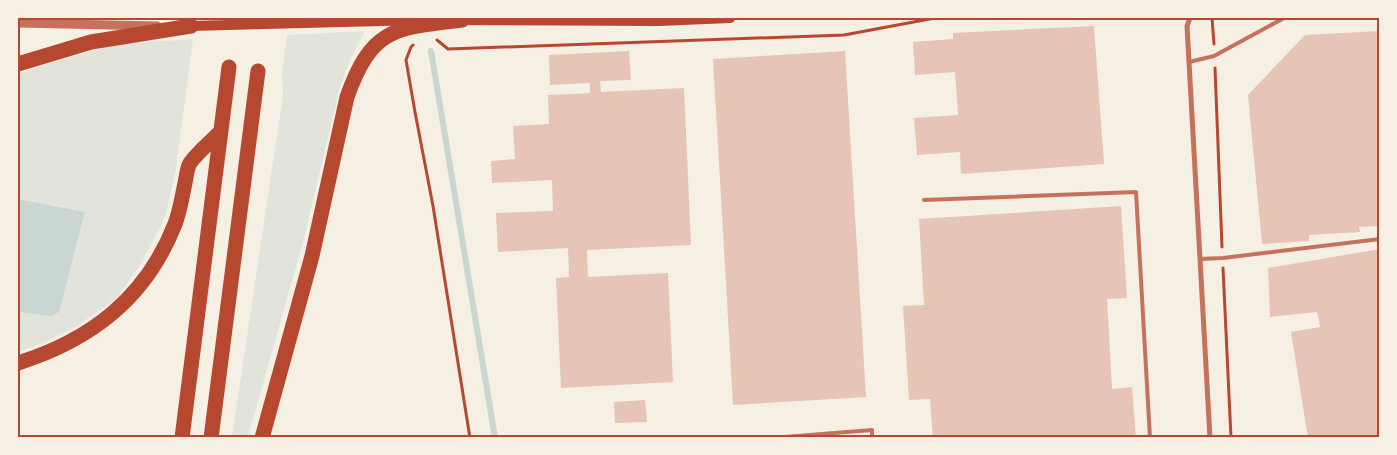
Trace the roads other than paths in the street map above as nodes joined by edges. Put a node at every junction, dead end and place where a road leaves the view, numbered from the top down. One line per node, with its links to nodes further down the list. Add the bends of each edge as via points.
1 (730, 18): 5 (main road)
2 (1183, 18): 8 (street)
3 (1190, 18): 8 (street)
4 (1284, 18): 9 (lane, via 1214,56)
5 (462, 20): 7 (main road); 20 (highway, via 413,26 390,33 367,54 355,74 312,256)
6 (18, 23): 7 (street)
7 (191, 26): 10 (highway, via 91,42)
8 (1187, 26): 9 (street)
9 (1189, 62): 16 (street)
10 (18, 64)
11 (229, 67): 13 (highway)
12 (258, 71): 19 (highway)
13 (221, 131): 17 (highway, via 189,164 180,208 167,242 122,306 82,336 43,356); 18 (highway)
14 (924, 200): 23 (lane, via 1136,192)
15 (1380, 239): 16 (lane)
16 (1200, 259): 24 (street)
17 (18, 363)
18 (182, 438)
19 (211, 438)
20 (262, 438)
21 (772, 438): 22 (lane, via 872,430)
22 (872, 438)
23 (1150, 438)
24 (1210, 438)

